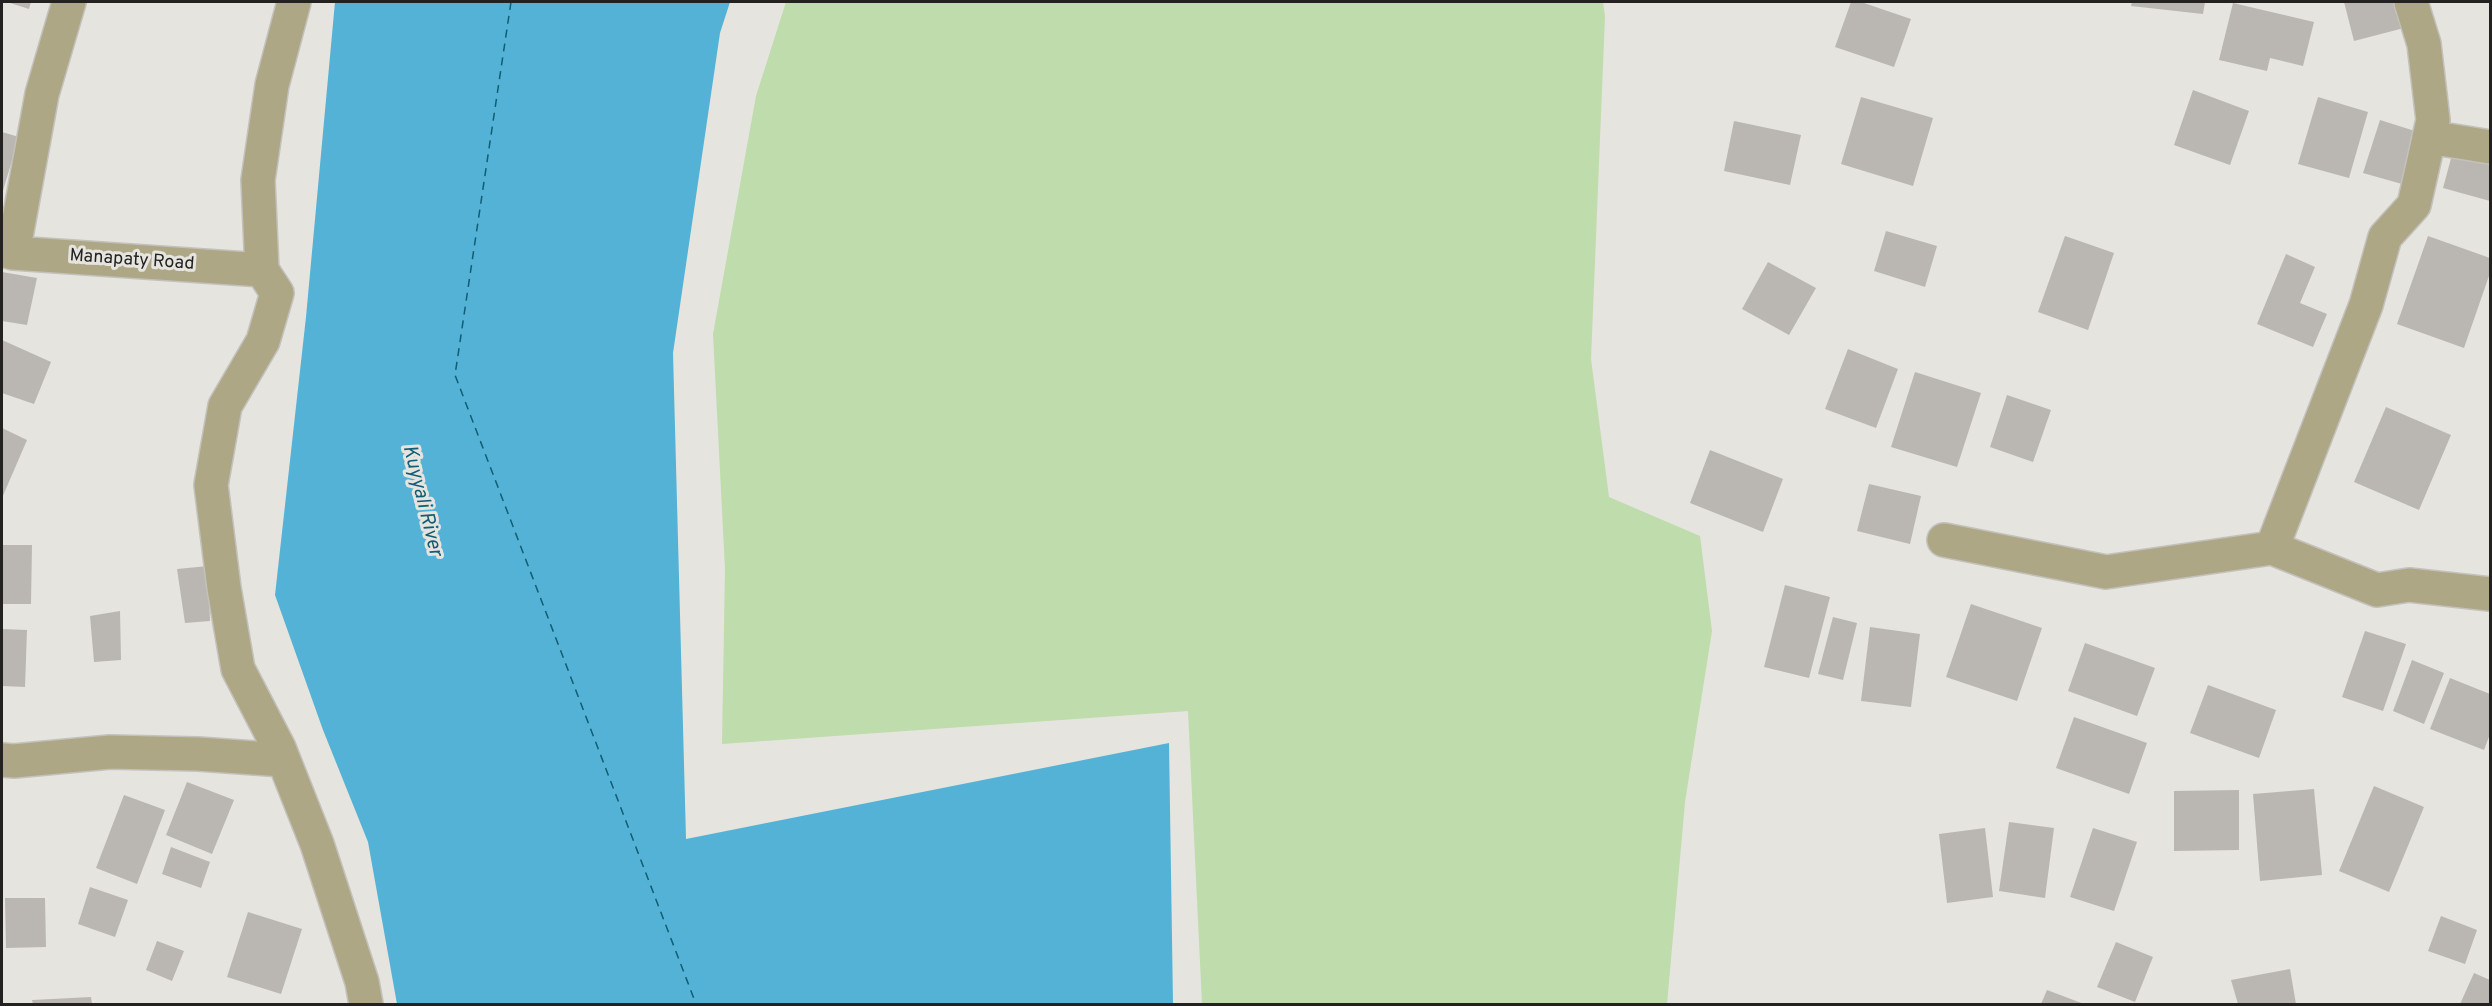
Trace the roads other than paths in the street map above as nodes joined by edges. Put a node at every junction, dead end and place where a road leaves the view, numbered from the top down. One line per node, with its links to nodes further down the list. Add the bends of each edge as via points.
1 (69, 2): 6 (street, via 42,94)
2 (294, 2): 7 (street, via 272,86 258,180)
3 (2411, 2): 4 (street, via 2424,44 2433,120)
4 (2429, 137): 5 (street); 9 (street, via 2414,205 2385,237 2366,305)
5 (2490, 147)
6 (7, 251): 7 (street, Manapaty Road)
7 (262, 270): 12 (street, via 277,293 263,341 225,406 211,486 238,669)
8 (1944, 540): 9 (street, via 2106,572)
9 (2272, 548): 10 (street, via 2377,590 2409,585)
10 (2490, 594)
11 (2, 759): 12 (street, via 110,752)
12 (283, 760): 13 (street, via 317,844)
13 (366, 1005)

